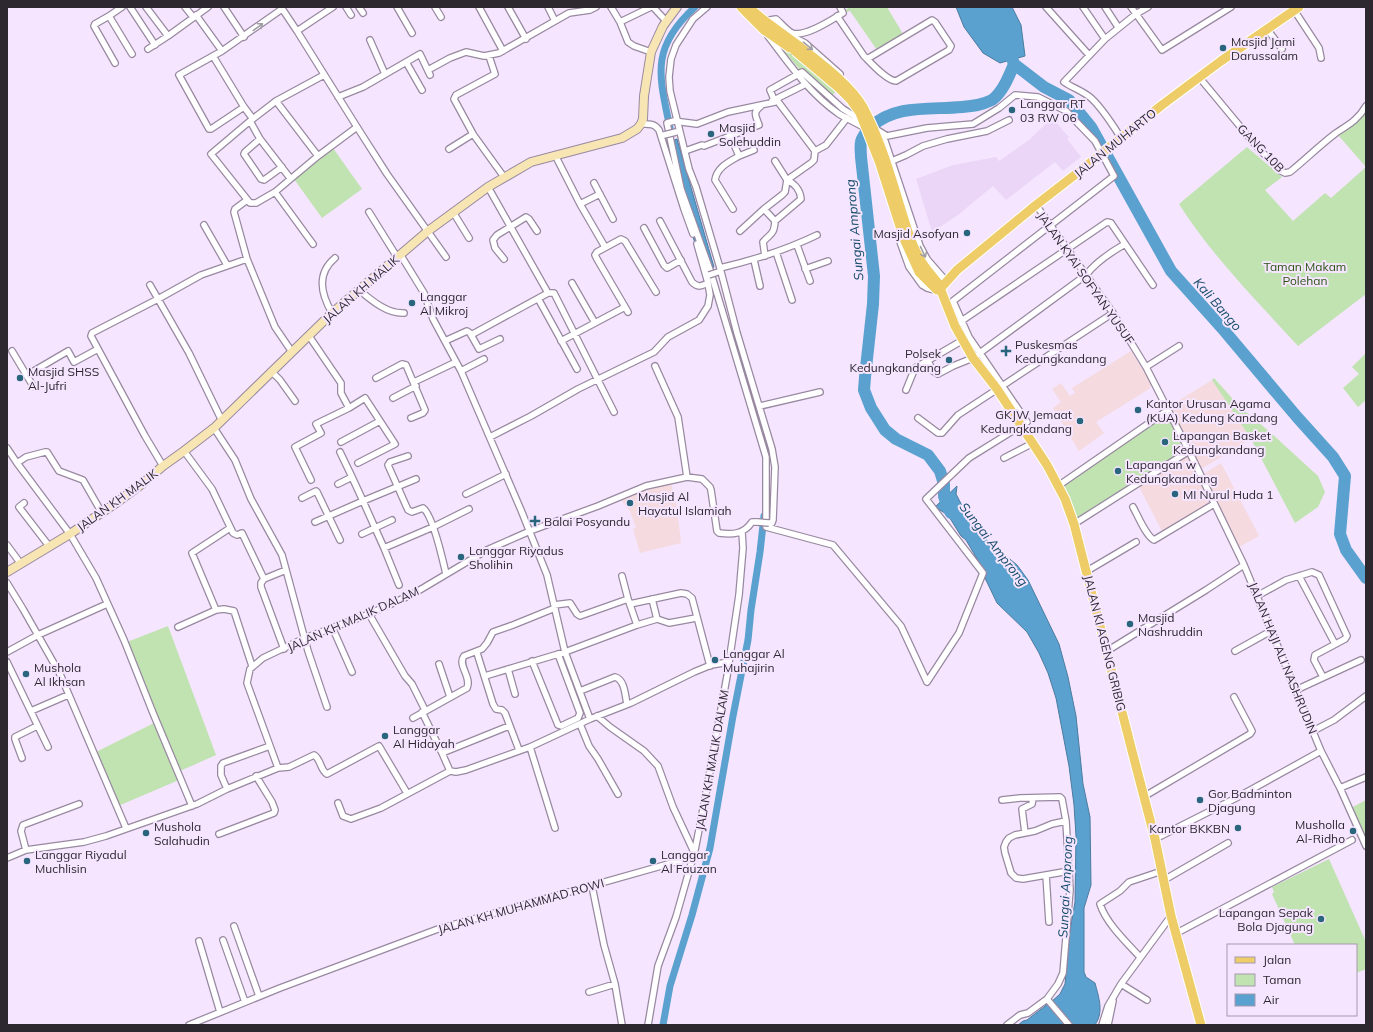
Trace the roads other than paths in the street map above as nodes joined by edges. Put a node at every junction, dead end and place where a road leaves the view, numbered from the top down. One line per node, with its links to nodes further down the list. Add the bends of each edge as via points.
1 (122, 7): 35 (street)
2 (130, 7): 53 (street)
3 (146, 7): 48 (street)
4 (185, 7): 36 (street)
5 (208, 7): 36 (street)
6 (224, 7): 49 (street)
7 (333, 7): 46 (street)
8 (346, 7): 34 (street)
9 (359, 7): 32 (street)
10 (397, 7): 47 (street)
11 (435, 7): 38 (street)
12 (479, 7): 58 (street)
13 (508, 7): 51 (street)
14 (548, 7): 40 (street)
15 (596, 7): 30 (street, via 590,10)
16 (611, 7): 42 (street)
17 (677, 7): 41 (street)
18 (707, 7): 85 (street, via 684,31 672,59 669,77)
19 (741, 7): 45 (main road)
20 (748, 7): 54 (main road)
21 (755, 7): 39 (street)
22 (840, 7): 37 (street, via 843,13)
23 (1046, 7): 61 (street)
24 (1083, 7): 50 (street)
25 (1105, 7): 43 (street)
26 (1131, 7): 33 (street)
27 (1148, 7): 33 (street)
28 (1231, 7): 33 (street, via 1163,50)
29 (281, 8): 46 (street); 49 (street, one-way to 29)
30 (579, 9): 40 (street)
31 (1296, 9): 44 (main road, JALAN MUHARTO); 64 (street)
32 (363, 12)
33 (1136, 14): 43 (street)
34 (351, 15)
35 (109, 16): 60 (street); 67 (street, via 94,26)
36 (194, 16): 48 (street); 57 (street)
37 (837, 16): 39 (street, via 813,30 799,34 793,33 776,19); 65 (street)
38 (441, 17)
39 (770, 20): 76 (street, one-way to 76, via 792,37 800,39 841,75 843,81)
40 (555, 21): 51 (street)
41 (666, 21): 42 (street, via 651,7); 59 (street)
42 (620, 22): 59 (street, via 628,42)
43 (1118, 27): 50 (street)
44 (1267, 29): 56 (street); 70 (main road, JALAN MUHARTO)
45 (764, 30): 54 (main road); 71 (street)
46 (298, 31): 69 (street)
47 (412, 32)
48 (168, 36): 53 (street)
49 (244, 37): 57 (street)
50 (1105, 38): 61 (street)
51 (526, 39): 58 (street)
52 (370, 40): 68 (street)
53 (155, 45): 55 (street)
54 (795, 48): 152 (main road, JALAN KI AGENG GRIBIG, bridge, via 842,83 863,106 881,149 922,270)
55 (148, 49)
56 (1282, 49)
57 (222, 51): 62 (street)
58 (503, 51): 63 (street)
59 (651, 52): 83 (street)
60 (132, 54)
61 (1089, 55): 90 (street, via 1064,82 1080,90 1102,110)
62 (213, 56): 78 (street); 78 (street, via 179,75 208,128 211,129)
63 (489, 56): 66 (street, via 466,52 450,58 429,72 420,54); 86 (street, via 495,74 454,98)
64 (1321, 58)
65 (867, 60): 65 (street, via 889,79 896,81 949,50 951,46 932,20)
66 (406, 62): 68 (street); 72 (street)
67 (115, 63)
68 (385, 74): 73 (street, via 363,87)
69 (324, 76): 73 (street); 75 (street)
70 (1200, 77): 77 (street, GANG 10B, via 1258,148 1285,174 1356,121); 90 (main road, JALAN MUHARTO)
71 (806, 84): 74 (street); 76 (street)
72 (422, 90)
73 (338, 97): 84 (street)
74 (776, 99): 88 (street, via 756,110 759,125); 94 (street)
75 (276, 101): 80 (street); 96 (street)
76 (830, 106): 79 (street)
77 (1366, 106)
78 (244, 107): 80 (street)
79 (849, 119): 94 (street, via 826,145); 99 (street, bridge, via 883,138)
80 (252, 120): 89 (street); 108 (street, via 211,154)
81 (1009, 120): 99 (street, via 987,131 928,144)
82 (666, 123): 82 (street, via 674,121 697,124 728,112 775,102 770,90 802,72 843,109 886,136 927,128 973,124 1015,95 1038,97 1066,112 1095,141 1114,176 953,301 969,337 1027,422 969,458 926,499 983,573 959,633 927,682 901,626 833,545 766,527 766,457 710,270 681,189)
83 (641, 124): 87 (street, via 652,123); 95 (street, JALAN KH MALIK, via 622,138)
84 (357, 127): 96 (street); 122 (street)
85 (677, 131): 87 (street, bridge); 93 (street)
86 (473, 134): 91 (street); 102 (street)
87 (663, 135): 146 (street, via 684,209)
88 (730, 135): 93 (street); 97 (street)
89 (260, 139): 100 (street); 100 (street, via 244,154 261,179 264,180)
90 (1119, 140): 110 (main road, JALAN MUHARTO, bridge)
91 (449, 149)
92 (754, 150): 97 (street)
93 (685, 151): 144 (street)
94 (815, 151): 103 (street, via 814,160)
95 (555, 155): 102 (street, JALAN KH MALIK, via 532,162); 109 (street)
96 (318, 156): 101 (street)
97 (739, 156): 111 (street, via 719,169 715,180)
98 (775, 161): 103 (street)
99 (892, 161): 115 (street)
100 (282, 167): 101 (street)
101 (290, 178): 106 (street)
102 (504, 178): 105 (street, JALAN KH MALIK)
103 (787, 180): 112 (street, via 785,192); 118 (street, via 800,191 801,199)
104 (594, 183): 107 (street)
105 (488, 187): 114 (street, JALAN KH MALIK); 120 (street)
106 (275, 192): 108 (street, via 256,203 251,204); 127 (street)
107 (600, 194): 109 (street); 116 (street)
108 (247, 200): 137 (street, via 234,212)
109 (580, 204): 130 (street)
110 (1036, 205): 131 (street, JALAN KYAI SOFYAN YUSUF); 152 (main road, JALAN MUHARTO)
111 (733, 209)
112 (764, 209): 118 (street); 124 (street)
113 (369, 212): 133 (street)
114 (453, 212): 122 (street, JALAN KH MALIK); 126 (street)
115 (910, 215): 152 (street, one-way to 152, via 920,246); 152 (street, via 898,233 909,267 925,287)
116 (613, 219)
117 (660, 221): 139 (street)
118 (775, 221): 134 (street, via 774,231 763,242)
119 (204, 225): 142 (street)
120 (510, 228): 123 (street, via 527,217); 138 (street, via 493,240); 156 (street)
121 (644, 228): 139 (street, via 667,268)
122 (428, 231): 133 (street, JALAN KH MALIK); 135 (street)
123 (536, 231)
124 (740, 231)
125 (817, 235): 129 (street)
126 (470, 238)
127 (313, 244)
128 (1125, 244): 131 (street, via 1111,223 1107,222); 145 (street, via 1106,256); 150 (street)
129 (797, 245): 132 (street); 143 (street)
130 (605, 247): 155 (street, via 621,240 625,241); 163 (street, via 595,255 626,310)
131 (1067, 250): 145 (street, JALAN KYAI SOFYAN YUSUF); 164 (street)
132 (776, 252): 134 (street); 158 (street)
133 (399, 255): 154 (street, JALAN KH MALIK); 170 (street, via 424,293 433,319)
134 (765, 256): 140 (street)
135 (446, 257)
136 (335, 258): 162 (street, via 328,264 322,280 325,300)
137 (247, 259): 142 (street); 175 (street, via 275,327)
138 (504, 259)
139 (681, 260): 149 (street, via 695,284 700,286)
140 (754, 260): 144 (street); 153 (street)
141 (828, 261): 143 (street)
142 (226, 265): 157 (street, via 201,275)
143 (806, 269): 147 (street)
144 (720, 271): 146 (street, bridge); 195 (street)
145 (1086, 275): 161 (street, JALAN KYAI SOFYAN YUSUF); 176 (street)
146 (708, 276): 149 (street)
147 (810, 281)
148 (572, 282): 163 (street)
149 (708, 283): 187 (street, via 708,306 698,320 668,337 654,352)
150 (1153, 284)
151 (150, 285): 157 (street)
152 (941, 285): 164 (main road, JALAN KI AGENG GRIBIG)
153 (760, 286)
154 (359, 290): 160 (street, via 380,306 399,313); 162 (street, JALAN KH MALIK)
155 (656, 292)
156 (548, 293): 165 (street, via 552,292 556,296); 166 (street)
157 (158, 299): 173 (street, via 92,333); 201 (street, via 189,353)
158 (792, 300)
159 (540, 302): 171 (street)
160 (404, 312)
161 (1113, 312): 181 (street, JALAN KYAI SOFYAN YUSUF); 190 (street)
162 (332, 313): 167 (street, JALAN KH MALIK)
163 (595, 323): 165 (street)
164 (955, 326): 169 (main road, JALAN KI AGENG GRIBIG)
165 (575, 334): 171 (street); 187 (street)
166 (471, 335): 168 (street, via 479,349); 170 (street, via 467,331)
167 (309, 336): 175 (street, JALAN KH MALIK); 196 (street, via 341,383 341,393)
168 (500, 339)
169 (963, 340): 176 (main road, JALAN KI AGENG GRIBIG); 178 (street)
170 (445, 341): 179 (street)
171 (561, 341): 182 (street)
172 (1179, 346): 181 (street)
173 (98, 349): 185 (street, via 74,362 68,351); 215 (street, via 144,436)
174 (12, 351): 185 (street)
175 (292, 352): 184 (street, JALAN KH MALIK)
176 (973, 358): 178 (street, via 938,374); 190 (main road, JALAN KI AGENG GRIBIG)
177 (484, 359): 183 (street)
178 (928, 361): 191 (street, via 914,369)
179 (456, 362): 183 (street); 188 (street)
180 (656, 366): 218 (street, via 678,417)
181 (1146, 367): 197 (street, JALAN KYAI SOFYAN YUSUF)
182 (577, 369)
183 (461, 371): 204 (street)
184 (272, 373): 194 (street); 201 (street, JALAN KH MALIK)
185 (27, 375): 189 (street)
186 (376, 378): 188 (street, via 404,364)
187 (598, 380): 198 (street); 204 (street)
188 (415, 384): 193 (street); 199 (street, via 425,410)
189 (33, 386)
190 (997, 389): 200 (street, via 957,416 941,434); 206 (main road, JALAN KI AGENG GRIBIG)
191 (906, 390)
192 (820, 392): 195 (street)
193 (393, 398)
194 (295, 401)
195 (760, 406): 240 (street, bridge, via 774,457 773,520 769,524 752,522)
196 (349, 408): 202 (street, via 365,398); 220 (street, via 316,424 321,433 296,447)
197 (1168, 410): 209 (street, JALAN KYAI SOFYAN YUSUF); 223 (street)
198 (614, 412)
199 (411, 418)
200 (918, 418)
201 (222, 421): 203 (street, JALAN KH MALIK)
202 (380, 421): 205 (street); 214 (street, via 395,444)
203 (214, 428): 208 (street, JALAN KH MALIK); 250 (street, via 235,460 251,499 282,555)
204 (490, 437): 216 (street)
205 (341, 442)
206 (1033, 443): 212 (street); 223 (main road, JALAN KI AGENG GRIBIG)
207 (7, 448): 213 (street)
208 (184, 451): 215 (street, JALAN KH MALIK); 238 (street, via 212,489)
209 (1189, 451): 228 (street, JALAN KYAI SOFYAN YUSUF); 235 (street)
210 (340, 452): 217 (street)
211 (408, 456): 222 (street, via 388,464)
212 (1004, 458)
213 (17, 463): 231 (street, via 26,457 47,452 59,471 83,480); 241 (street)
214 (358, 463)
215 (163, 466): 231 (street, JALAN KH MALIK)
216 (506, 474): 224 (street); 239 (street)
217 (352, 476): 221 (street); 226 (street)
218 (687, 477): 239 (street, JALAN KH MALIK DALAM, via 646,486); 240 (street, JALAN KH MALIK DALAM, via 702,479 710,487 718,532)
219 (416, 479): 222 (street)
220 (311, 480)
221 (338, 484)
222 (398, 486): 226 (street); 237 (street, via 408,510 412,512 425,509)
223 (1058, 486): 235 (main road, JALAN KI AGENG GRIBIG)
224 (466, 494)
225 (302, 498): 232 (street, via 316,491)
226 (363, 501): 232 (street); 236 (street)
227 (24, 503): 246 (street, via 19,507)
228 (1214, 504): 229 (street, via 1154,540 1147,533); 249 (street, JALAN KYAI SOFYAN YUSUF)
229 (1133, 507)
230 (469, 509): 237 (street)
231 (102, 513): 241 (street, JALAN KH MALIK)
232 (329, 516): 234 (street); 243 (street)
233 (392, 520): 236 (street)
234 (315, 522)
235 (1074, 524): 251 (main road, JALAN KI AGENG GRIBIG)
236 (375, 527): 242 (street); 247 (street)
237 (433, 527): 247 (street); 253 (street)
238 (230, 528): 256 (street, via 234,534 242,533); 264 (street, via 192,553)
239 (530, 531): 253 (street, JALAN KH MALIK DALAM, via 487,550); 263 (street, via 547,575)
240 (742, 532): 285 (street, JALAN KH MALIK DALAM, via 744,548)
241 (70, 534): 246 (street, JALAN KH MALIK); 262 (street, via 96,578)
242 (362, 534)
243 (340, 540)
244 (1136, 542): 251 (street)
245 (7, 544): 248 (street)
246 (49, 546): 248 (street, JALAN KH MALIK)
247 (384, 548): 258 (street)
248 (21, 564): 252 (street, JALAN KH MALIK)
249 (1244, 565): 259 (street, JALAN HAJI ALI NASHRUDIN); 276 (street)
250 (286, 570): 256 (street); 273 (street)
251 (1087, 571): 276 (main road, JALAN KI AGENG GRIBIG)
252 (7, 572)
253 (446, 574): 265 (street, JALAN KH MALIK DALAM, via 413,594)
254 (622, 576): 261 (street)
255 (1299, 576): 259 (street, via 1286,580); 274 (street); 274 (street, via 1312,572 1319,575 1347,634 1347,638)
256 (264, 579): 275 (street, via 261,587)
257 (7, 583): 272 (street)
258 (399, 585)
259 (1258, 596): 271 (street, JALAN HAJI ALI NASHRUDIN)
260 (652, 598): 261 (street); 266 (street, via 681,592 687,594 692,598); 267 (street)
261 (629, 602): 263 (street, via 580,616 570,603); 268 (street)
262 (107, 604): 272 (street); 331 (street)
263 (554, 606): 279 (street); 299 (street, via 493,632 482,648 464,656 462,662 468,686)
264 (216, 610): 269 (street); 287 (street, via 234,611)
265 (369, 614): 270 (street, JALAN KH MALIK DALAM); 303 (street, via 412,684)
266 (696, 618): 267 (street, via 669,623); 288 (street)
267 (656, 619): 268 (street)
268 (637, 625): 279 (street)
269 (178, 627)
270 (333, 628): 273 (street, JALAN KH MALIK DALAM); 290 (street)
271 (1271, 631): 277 (street); 293 (street, JALAN HAJI ALI NASHRUDIN)
272 (38, 635): 278 (street); 296 (street, via 60,674)
273 (305, 638): 275 (street, JALAN KH MALIK DALAM); 301 (street)
274 (1335, 644): 292 (street, via 1314,657)
275 (284, 649): 287 (street, JALAN KH MALIK DALAM, via 262,658)
276 (1107, 651): 326 (main road, JALAN KI AGENG GRIBIG)
277 (1235, 651)
278 (7, 652)
279 (565, 652): 281 (street); 294 (street)
280 (477, 653): 291 (street)
281 (558, 654): 283 (street); 283 (street, via 580,713 578,718 561,726 558,725)
282 (1361, 660): 292 (street)
283 (532, 661): 289 (street)
284 (7, 662): 302 (street)
285 (729, 662): 288 (street); 342 (street, JALAN KH MALIK DALAM, via 715,748)
286 (439, 664): 299 (street)
287 (252, 666): 311 (street, via 247,683)
288 (710, 666): 300 (street)
289 (508, 669): 291 (street); 295 (street)
290 (352, 672)
291 (485, 676): 309 (street, via 493,704 496,709 504,711)
292 (1323, 677): 293 (street)
293 (1296, 690): 310 (street, JALAN HAJI ALI NASHRUDIN)
294 (580, 691): 300 (street, via 615,677 622,682); 306 (street)
295 (515, 694)
296 (68, 695): 302 (street); 333 (street)
297 (1234, 696): 326 (street, via 1252,731 1250,734)
298 (1366, 696): 310 (street, via 1334,720)
299 (450, 697): 303 (street)
300 (627, 704): 304 (street)
301 (327, 707)
302 (31, 711): 308 (street)
303 (424, 711): 305 (street); 316 (street)
304 (597, 716): 306 (street); 342 (street, via 658,766)
305 (413, 718)
306 (590, 719): 307 (street)
307 (580, 724): 313 (street); 325 (street, via 589,746)
308 (38, 726): 312 (street); 317 (street, via 16,737)
309 (510, 726): 314 (street); 316 (street)
310 (1313, 731): 315 (street, JALAN HAJI ALI NASHRUDIN)
311 (270, 746): 318 (street); 323 (street, via 223,763 221,775)
312 (48, 747)
313 (530, 747): 314 (street); 334 (street)
314 (519, 750): 319 (street, via 466,770)
315 (1321, 751): 322 (street, JALAN HAJI ALI NASHRUDIN); 337 (street)
316 (442, 753): 319 (street)
317 (22, 758)
318 (278, 768): 320 (street); 324 (street, via 289,767 314,755 324,772 328,773 379,746)
319 (450, 771): 324 (street)
320 (256, 776): 323 (street); 336 (street, via 272,802 274,813)
321 (1366, 777): 322 (street)
322 (1340, 788): 340 (street, JALAN HAJI ALI NASHRUDIN)
323 (227, 789): 331 (street)
324 (407, 793): 329 (street, via 381,808 351,819 343,816)
325 (618, 794)
326 (1145, 796): 337 (main road, JALAN KI AGENG GRIBIG)
327 (1033, 798): 328 (street); 332 (street, via 1060,797); 335 (street, via 1032,804 1022,809)
328 (1002, 800)
329 (338, 803)
330 (80, 804): 341 (street, via 23,825 21,831)
331 (192, 806): 333 (street)
332 (1066, 821): 335 (street); 344 (street)
333 (126, 828): 341 (street, via 84,842)
334 (555, 828)
335 (1025, 833): 345 (street, via 1009,838 1004,847 1011,874 1023,879)
336 (219, 834)
337 (1156, 839): 346 (main road, JALAN KI AGENG GRIBIG)
338 (1352, 840): 351 (street)
339 (1228, 843): 346 (street)
340 (1366, 846)
341 (26, 850): 343 (street)
342 (693, 855): 347 (street, JALAN KH MUHAMMAD ROWI); 366 (street, via 676,917 658,966)
343 (7, 858)
344 (1069, 871): 345 (street); 360 (street, via 1070,890 1063,974)
345 (1046, 875): 349 (street)
346 (1163, 875): 348 (main road, JALAN KI AGENG GRIBIG); 354 (street, via 1129,882 1120,892 1100,904 1105,915)
347 (592, 886): 355 (street); 359 (street, JALAN KH MUHAMMAD ROWI, via 438,929)
348 (1171, 916): 351 (main road, JALAN KI AGENG GRIBIG); 354 (street)
349 (1049, 922)
350 (234, 926): 359 (street)
351 (1175, 934): 371 (main road, JALAN KI AGENG GRIBIG)
352 (223, 940): 362 (street)
353 (198, 941): 363 (street)
354 (1140, 957): 356 (street)
355 (615, 984): 357 (street); 365 (street)
356 (1121, 984): 358 (street); 361 (street)
357 (589, 992)
358 (1115, 995): 369 (street, via 1108,1006); 370 (street)
359 (259, 996): 362 (street, JALAN KH MUHAMMAD ROWI)
360 (1049, 1000): 367 (street); 368 (street)
361 (1147, 1000)
362 (245, 1002): 363 (street, JALAN KH MUHAMMAD ROWI)
363 (220, 1012): 364 (street, JALAN KH MUHAMMAD ROWI)
364 (190, 1025)
365 (622, 1025)
366 (648, 1025)
367 (1006, 1025)
368 (1069, 1025)
369 (1102, 1025)
370 (1108, 1025)
371 (1201, 1025)

